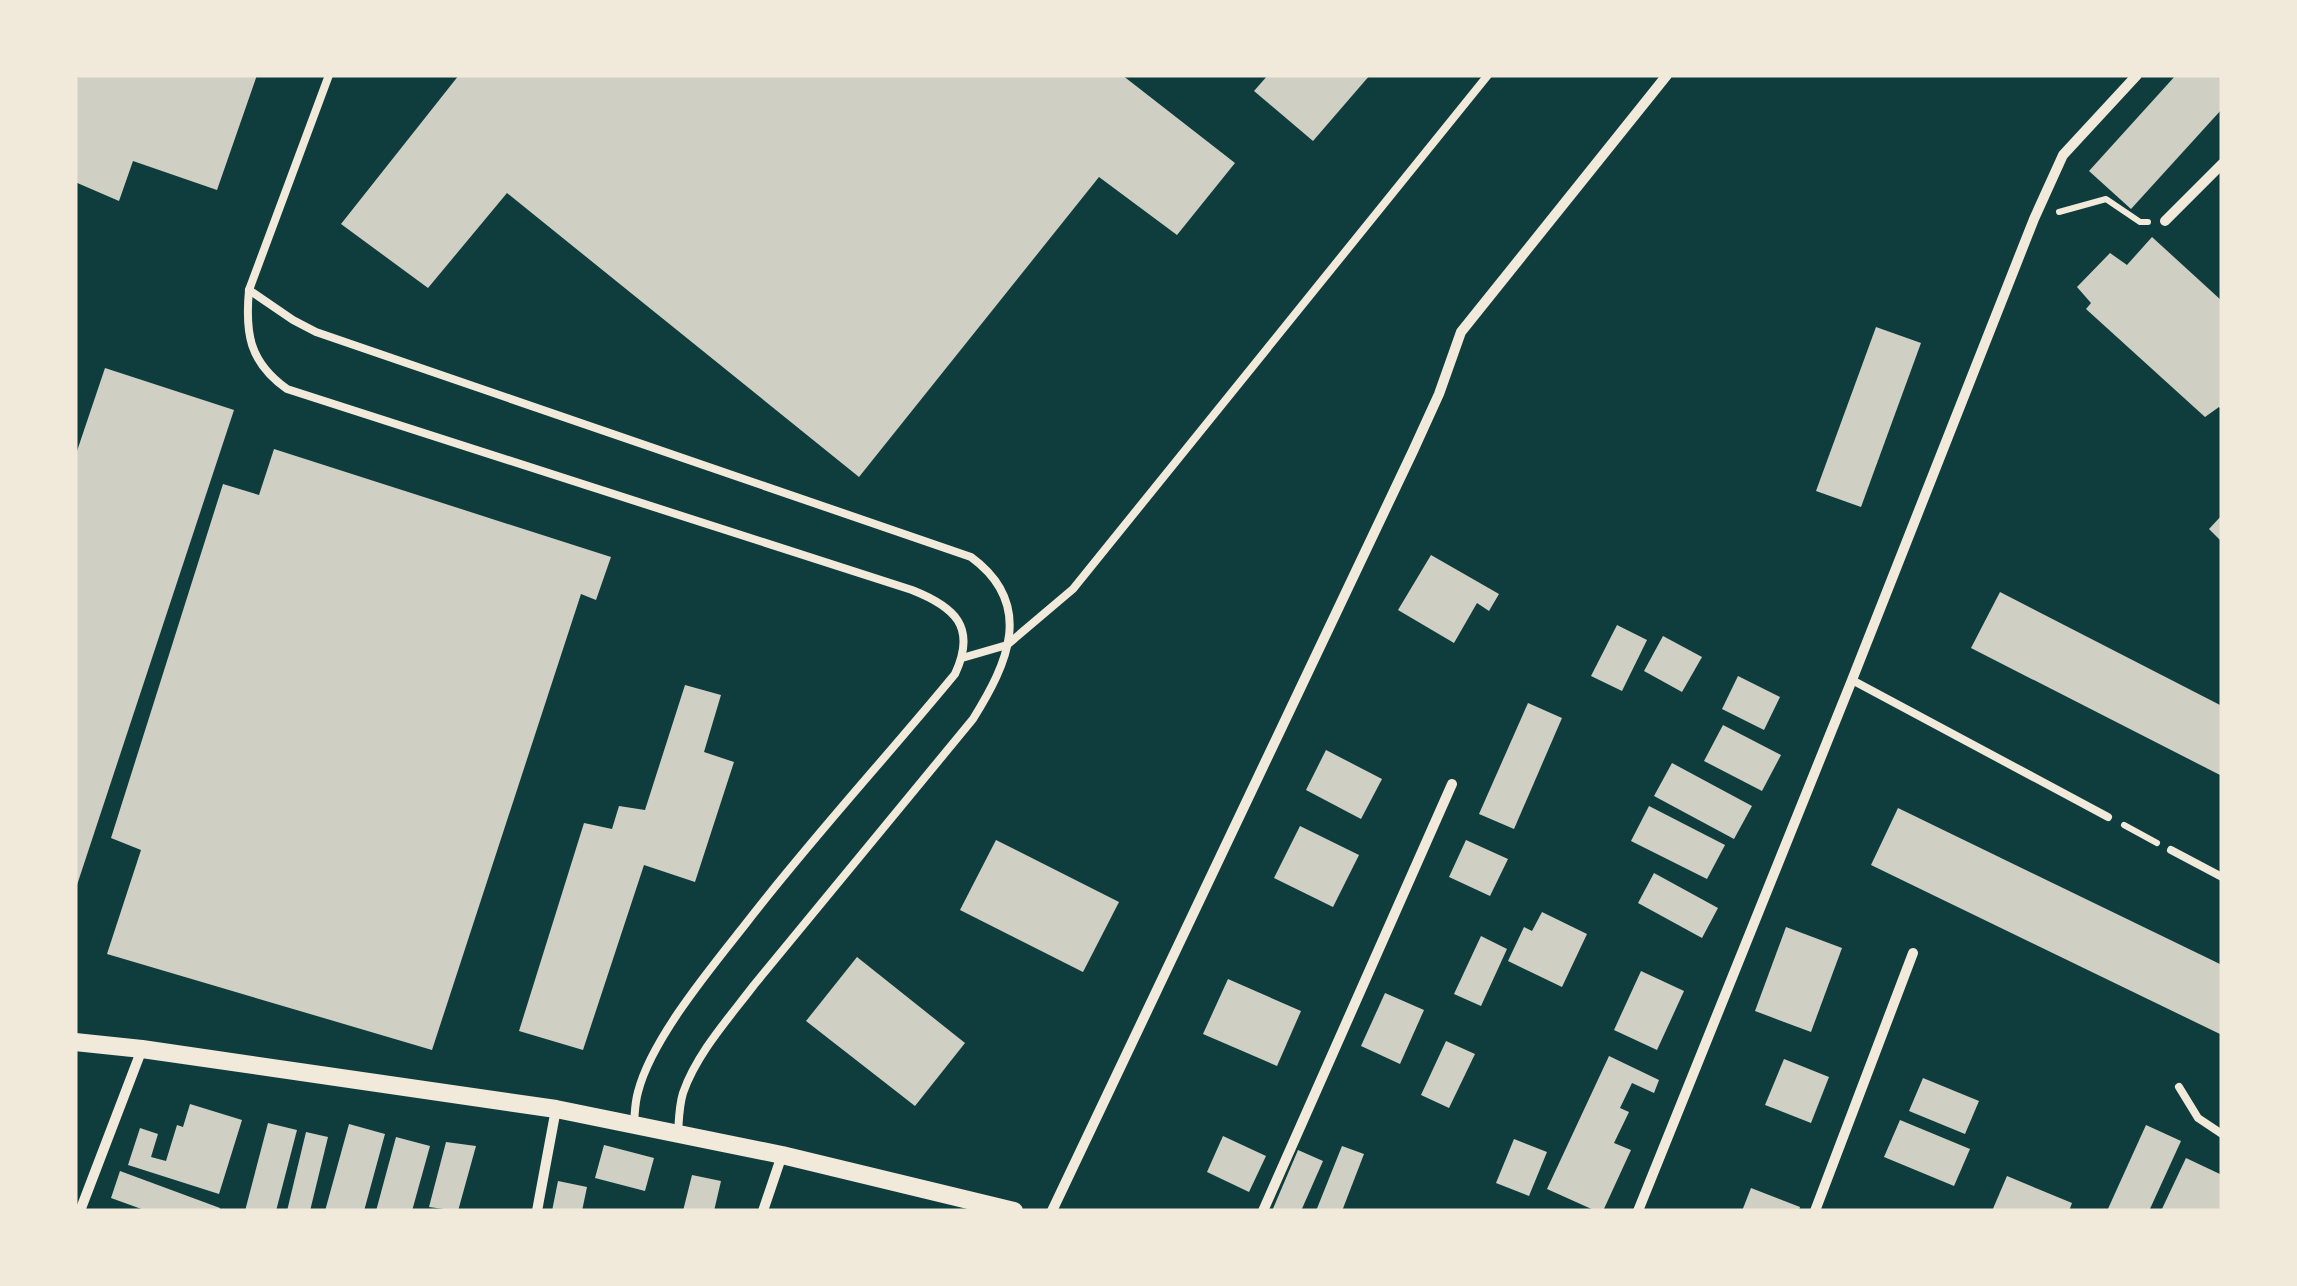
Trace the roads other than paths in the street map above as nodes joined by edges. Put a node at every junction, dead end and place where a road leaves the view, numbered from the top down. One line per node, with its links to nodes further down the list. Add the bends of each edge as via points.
1 (329, 75): 7 (lane)
2 (1488, 75): 8 (lane, via 1073,589)
3 (1667, 75): 28 (street, via 1461,332 1440,394)
4 (2136, 75): 10 (street, via 2063,155)
5 (2222, 164): 6 (street)
6 (2165, 221)
7 (249, 290): 8 (lane, via 316,332 971,557 998,581 1006,599); 9 (lane, via 250,343 270,378 287,389 930,597 959,621)
8 (1007, 645): 9 (lane); 21 (lane, via 973,719 706,1050 683,1093)
9 (962, 658): 20 (lane, via 690,999 644,1074)
10 (1852, 680): 12 (lane); 30 (street)
11 (1452, 784): 29 (street)
12 (2108, 817)
13 (2171, 850): 14 (lane)
14 (2222, 876)
15 (1913, 952): 31 (street)
16 (75, 1042): 17 (street)
17 (142, 1049): 19 (street); 24 (street)
18 (2179, 1087): 22 (lane, via 2198,1118)
19 (556, 1109): 20 (street); 25 (street)
20 (634, 1124): 21 (street)
21 (678, 1133): 23 (street)
22 (2222, 1134)
23 (782, 1154): 26 (street); 27 (street)
24 (80, 1211)
25 (537, 1211)
26 (763, 1211)
27 (1014, 1211)
28 (1052, 1211)
29 (1263, 1211)
30 (1638, 1211)
31 (1816, 1211)

